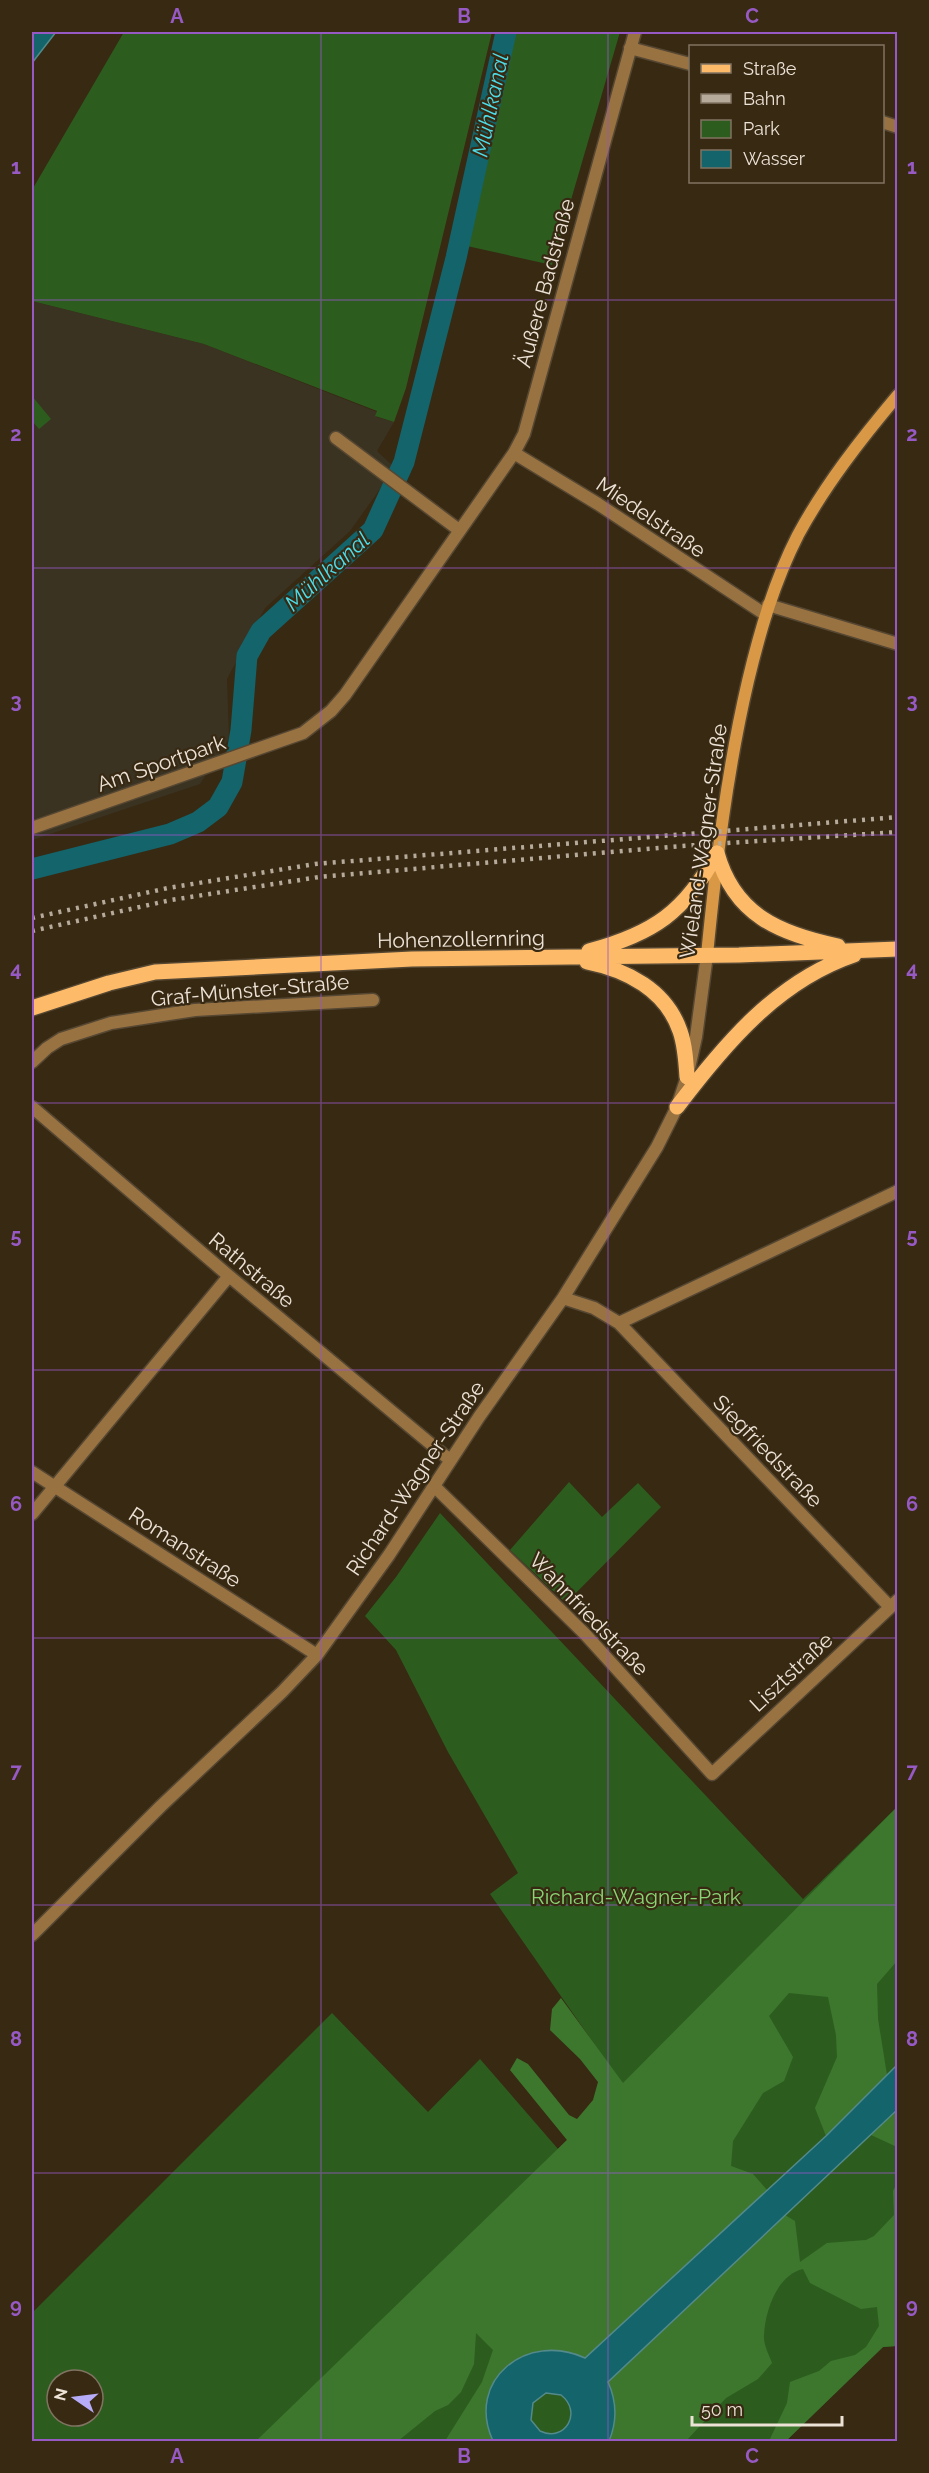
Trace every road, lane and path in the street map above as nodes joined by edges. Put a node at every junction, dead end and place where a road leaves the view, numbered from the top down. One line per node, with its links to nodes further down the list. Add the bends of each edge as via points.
1 (635, 32): 2 (street, Äußere Badstraße)
2 (630, 48): 3 (street); 6 (street, Äußere Badstraße, via 524,434)
3 (689, 64)
4 (897, 394): 8 (main road, Wieland-Wagner-Straße, via 823,495 799,535)
5 (336, 438): 7 (street)
6 (514, 453): 7 (street, Äußere Badstraße); 8 (street, Miedelstraße)
7 (459, 530): 10 (street, Äußere Badstraße, via 345,695)
8 (767, 610): 9 (street, Miedelstraße); 12 (main road, Wieland-Wagner-Straße, via 740,714)
9 (895, 643)
10 (303, 733): 11 (street, Am Sportpark)
11 (32, 828)
12 (717, 853): 14 (main road, via 730,887 748,909 767,922 793,934); 15 (main road, Wieland-Wagner-Straße); 16 (main road, via 702,881 670,916 615,944)
13 (897, 949): 14 (main road, Hohenzollernring)
14 (865, 951): 15 (main road, Hohenzollernring); 22 (main road, via 818,971 771,1002 723,1050)
15 (707, 955): 16 (main road, Hohenzollernring); 20 (street, Wieland-Wagner-Straße)
16 (563, 958): 18 (main road, Hohenzollernring, via 412,959 155,972); 20 (main road, via 621,972 657,993 680,1029)
17 (373, 1000): 19 (street, Graf-Münster-Straße, via 195,1010 111,1023 61,1039)
18 (32, 1008)
19 (32, 1062)
20 (687, 1077): 22 (street, Wieland-Wagner-Straße)
21 (32, 1107): 24 (street, Rathstraße)
22 (677, 1107): 25 (street, Wieland-Wagner-Straße, via 639,1178)
23 (897, 1191): 26 (street)
24 (229, 1276): 27 (street, Rathstraße); 29 (street)
25 (563, 1298): 26 (street, via 594,1308); 27 (street, Richard-Wagner-Straße)
26 (619, 1323): 32 (street, Siegfriedstraße)
27 (450, 1460): 30 (street, Richard-Wagner-Straße)
28 (32, 1472): 29 (street, Romanstraße)
29 (53, 1486): 31 (street); 33 (street, Romanstraße)
30 (434, 1486): 33 (street, Richard-Wagner-Straße); 34 (street, Wahnfriedstraße, via 585,1634)
31 (32, 1514)
32 (894, 1603): 34 (street, Lisztstraße)
33 (317, 1655): 35 (street, Richard-Wagner-Straße)
34 (712, 1773)
35 (32, 1935)

